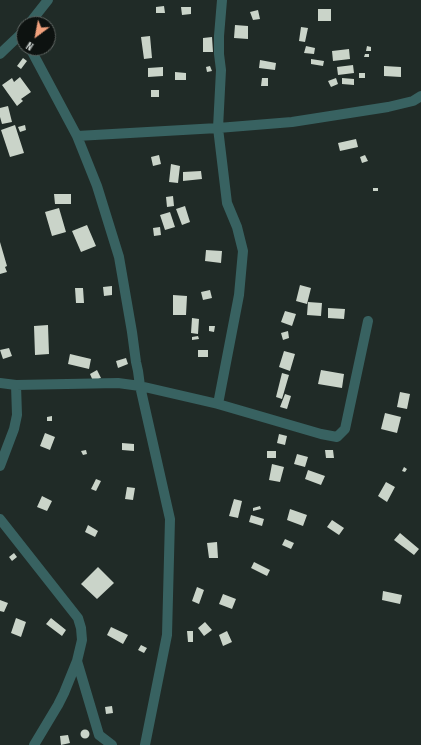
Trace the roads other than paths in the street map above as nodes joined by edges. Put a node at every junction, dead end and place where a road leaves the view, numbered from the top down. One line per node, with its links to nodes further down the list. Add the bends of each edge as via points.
1 (48, 0): 3 (street)
2 (222, 0): 8 (street)
3 (35, 16)
4 (16, 40): 5 (street)
5 (0, 54)
6 (34, 56): 9 (street)
7 (421, 96): 8 (street, via 388,107 292,122)
8 (218, 128): 9 (street); 14 (street, via 227,203 238,227 243,250 239,295)
9 (77, 136): 13 (street, via 97,186 119,257)
10 (368, 320): 14 (street, via 345,429 337,437)
11 (0, 383): 12 (street)
12 (16, 385): 13 (street, via 118,383); 15 (street, via 17,415)
13 (140, 386): 14 (street); 20 (street, via 170,519 166,634)
14 (218, 404)
15 (0, 466)
16 (0, 519): 17 (street, via 78,618 82,640)
17 (77, 661): 18 (street, via 58,705); 19 (street, via 99,735)
18 (34, 745)
19 (112, 745)
20 (144, 745)

